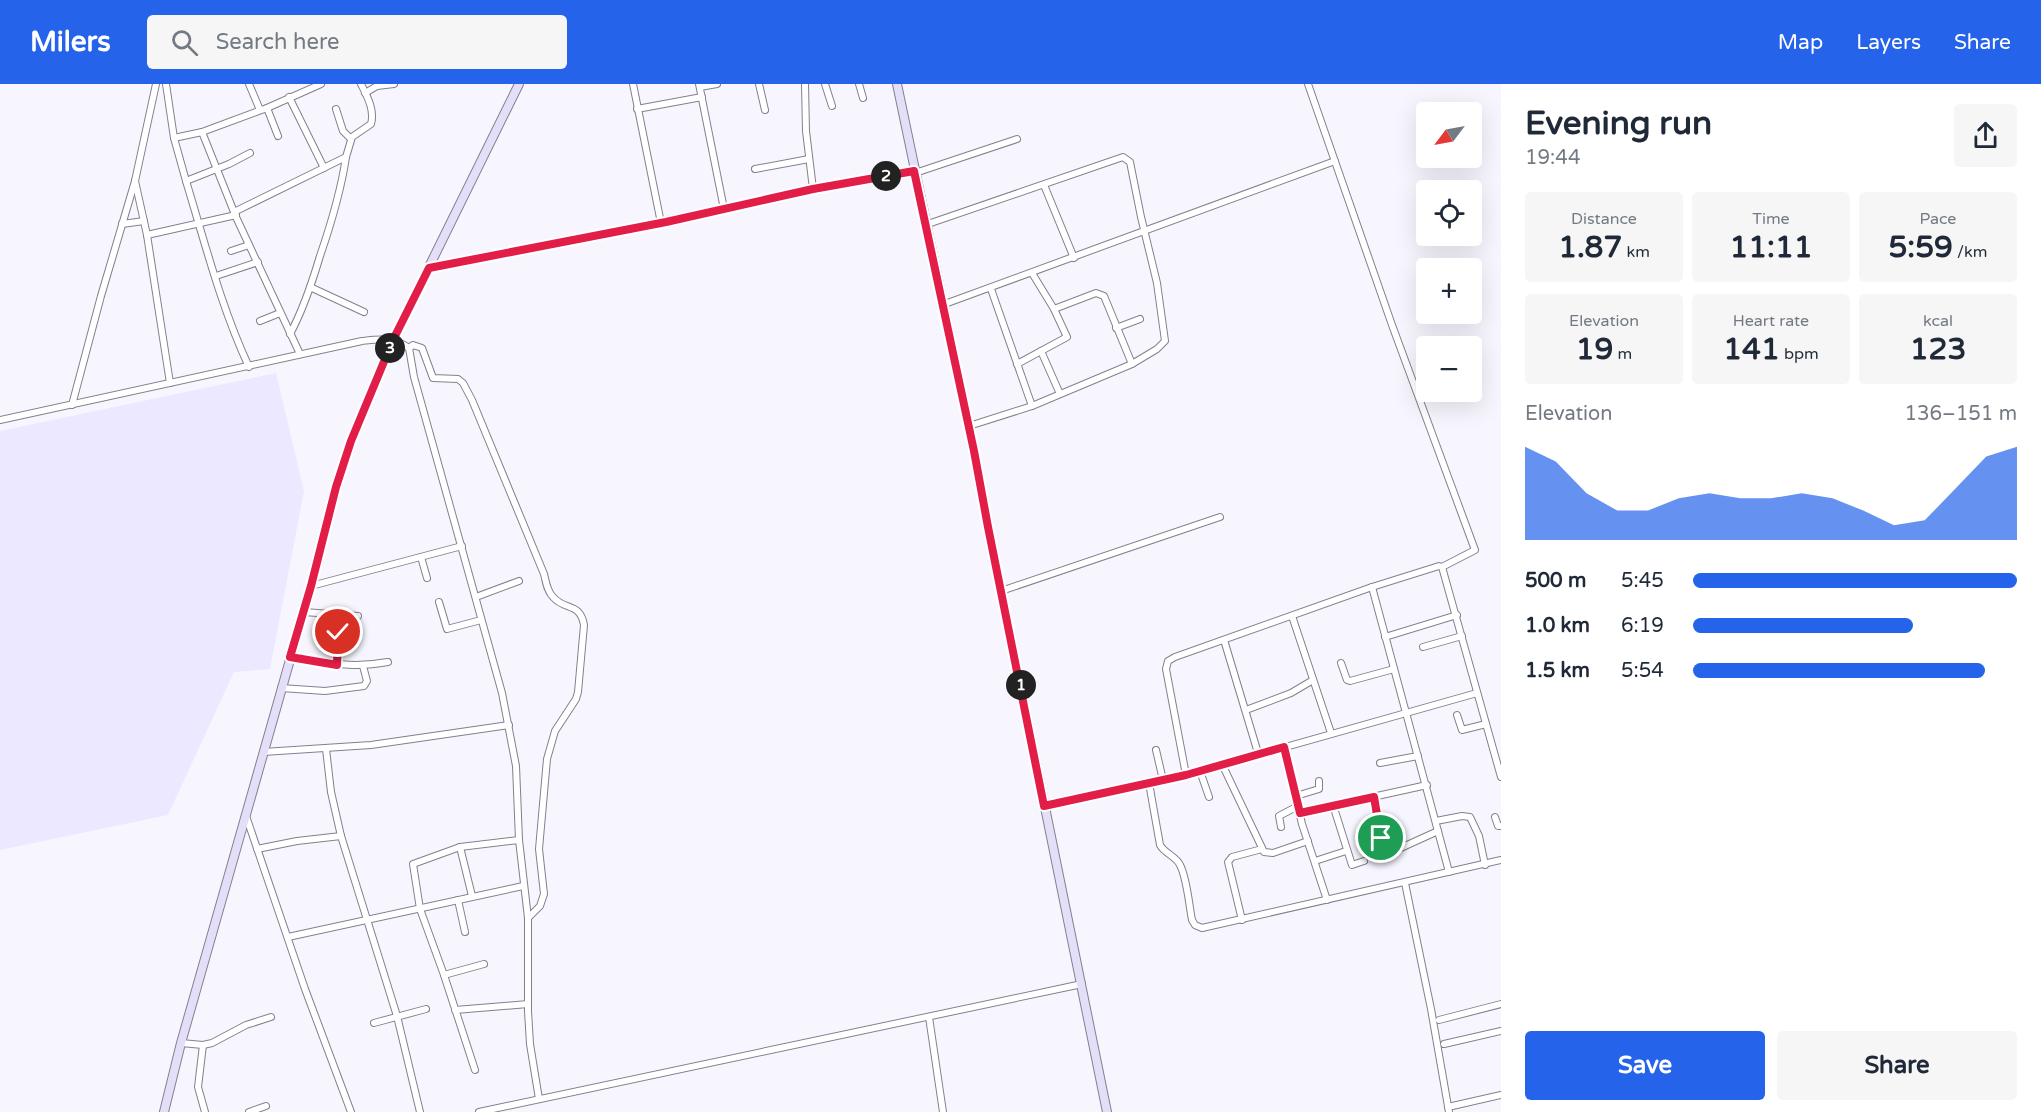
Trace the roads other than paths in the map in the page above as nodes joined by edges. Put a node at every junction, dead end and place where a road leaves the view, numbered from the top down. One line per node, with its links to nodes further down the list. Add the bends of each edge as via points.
1 (156, 84): 41 (street)
2 (165, 84): 30 (street)
3 (249, 84): 24 (street)
4 (299, 84): 18 (street)
5 (321, 84): 18 (street)
6 (361, 84): 19 (street)
7 (394, 84): 19 (street, via 377,86)
8 (519, 84): 58 (main road)
9 (633, 84): 26 (street)
10 (717, 84): 17 (street)
11 (759, 84): 27 (street)
12 (805, 84): 35 (street)
13 (825, 84): 23 (street)
14 (859, 84): 22 (street)
15 (897, 84): 40 (main road)
16 (1308, 84): 36 (street)
17 (700, 86): 21 (street)
18 (302, 92): 20 (street)
19 (365, 93): 31 (street, via 372,111 371,124)
20 (289, 97): 24 (street); 38 (street)
21 (702, 97): 26 (street); 45 (street)
22 (863, 98)
23 (832, 106)
24 (263, 109): 28 (street); 29 (street)
25 (336, 109): 31 (street)
26 (638, 109): 49 (street)
27 (765, 110)
28 (202, 132): 30 (street); 37 (street)
29 (278, 136)
30 (174, 138): 42 (street)
31 (351, 139): 34 (street)
32 (1017, 139): 40 (street)
33 (250, 153): 37 (street)
34 (346, 157): 38 (street); 61 (street, via 338,198)
35 (809, 159): 39 (street); 44 (street)
36 (1335, 161): 52 (street); 87 (street, via 1475,550)
37 (216, 168): 42 (street); 46 (street)
38 (324, 168): 46 (street)
39 (755, 169)
40 (914, 172): 44 (street); 51 (main road)
41 (135, 181): 47 (street); 50 (street)
42 (186, 181): 48 (street)
43 (1044, 185): 51 (street); 52 (street, via 1128,158); 56 (street)
44 (813, 189): 45 (street)
45 (724, 209): 49 (street)
46 (235, 214): 48 (street); 54 (street)
47 (144, 221): 50 (street); 53 (street)
48 (197, 223): 53 (street); 60 (street)
49 (660, 223): 58 (street)
50 (122, 224): 80 (street)
51 (925, 225): 63 (main road)
52 (1144, 232): 56 (street); 76 (street, via 1157,283 1165,341)
53 (147, 235): 78 (street)
54 (249, 245): 55 (street); 57 (street)
55 (231, 251)
56 (1074, 258): 59 (street)
57 (258, 262): 60 (street); 66 (street)
58 (429, 268): 71 (main road)
59 (1032, 273): 62 (street); 64 (street)
60 (216, 276): 77 (street)
61 (310, 287): 65 (street); 70 (street)
62 (991, 289): 63 (street); 75 (street)
63 (942, 305): 83 (main road)
64 (1054, 309): 69 (street, via 1098,293 1104,296); 73 (street, via 1067,337)
65 (364, 312)
66 (280, 313): 68 (street); 70 (street)
67 (1140, 319): 69 (street)
68 (260, 321)
69 (1116, 328): 76 (street)
70 (290, 334): 74 (street)
71 (391, 340): 72 (street); 74 (street); 90 (main road, via 348,449)
72 (409, 348): 85 (street); 165 (street, via 422,348 433,378 456,378 463,383 548,590 559,603 577,610 583,618 578,692 555,730 547,759 539,849 544,894 540,906)
73 (1041, 351): 75 (street); 79 (street)
74 (300, 354): 77 (street)
75 (1017, 364): 81 (street)
76 (1132, 364): 79 (street)
77 (249, 367): 78 (street)
78 (170, 383): 80 (street)
79 (1060, 394): 81 (street)
80 (72, 405): 82 (street)
81 (1032, 406): 83 (street)
82 (0, 420)
83 (969, 426): 92 (main road)
84 (1220, 518): 92 (street)
85 (462, 546): 86 (street); 93 (street)
86 (421, 557): 88 (street); 90 (street)
87 (1442, 567): 91 (street); 96 (street)
88 (427, 578)
89 (519, 581): 93 (street)
90 (311, 586): 95 (main road)
91 (1372, 587): 98 (street); 102 (street)
92 (1001, 591): 139 (main road)
93 (476, 597): 99 (street)
94 (439, 602): 99 (street, via 447,629)
95 (304, 612): 97 (street); 105 (main road)
96 (1457, 615): 101 (street); 102 (street)
97 (358, 616)
98 (1292, 616): 103 (street); 111 (street)
99 (481, 620): 118 (street)
100 (338, 632): 108 (street)
101 (1462, 636): 104 (street); 113 (street)
102 (1385, 637): 110 (street)
103 (1224, 640): 114 (street); 129 (street, via 1167,661)
104 (1423, 647)
105 (290, 657): 108 (street); 112 (main road)
106 (388, 662): 109 (street)
107 (1341, 663): 110 (street, via 1350,681)
108 (337, 665): 109 (street)
109 (363, 666): 112 (street, via 367,681 364,686 325,691)
110 (1394, 669): 115 (street)
111 (1312, 681): 114 (street); 119 (street)
112 (282, 687): 123 (main road)
113 (1477, 693): 115 (street); 117 (street)
114 (1246, 710): 124 (street)
115 (1407, 712): 119 (street); 125 (street)
116 (1457, 715): 117 (street, via 1461,730)
117 (1486, 724): 130 (street)
118 (509, 726): 121 (street); 148 (street, via 516,766)
119 (1330, 733): 120 (street)
120 (1284, 747): 124 (street); 135 (street)
121 (326, 749): 123 (street); 147 (street)
122 (1156, 750): 131 (street)
123 (264, 752): 141 (main road)
124 (1258, 753): 127 (street)
125 (1418, 756): 126 (street); 134 (street)
126 (1380, 763)
127 (1222, 764): 128 (street); 152 (street)
128 (1200, 771): 129 (street); 136 (street)
129 (1186, 775): 131 (street)
130 (1501, 777)
131 (1163, 780): 133 (street)
132 (1319, 781): 135 (street, via 1319,789)
133 (1149, 783): 139 (street); 167 (street, via 1160,845 1181,866 1195,925 1206,928)
134 (1426, 785): 137 (street); 143 (street)
135 (1296, 796): 140 (street)
136 (1209, 797)
137 (1374, 797): 138 (street); 146 (street, via 1381,838 1387,849 1394,851)
138 (1333, 805): 140 (street); 153 (street)
139 (1044, 806): 172 (main road)
140 (1299, 810): 145 (street, via 1279,816); 149 (street)
141 (246, 815): 151 (street); 183 (main road)
142 (1495, 817): 144 (street)
143 (1436, 821): 146 (street); 157 (street, via 1470,817)
144 (1501, 826)
145 (1281, 827)
146 (1438, 831): 158 (street)
147 (341, 836): 151 (street); 166 (street)
148 (519, 840): 150 (street); 160 (street)
149 (1308, 841): 152 (street, via 1273,853); 155 (street)
150 (460, 847): 161 (street); 164 (street, via 412,864)
151 (256, 849): 169 (street)
152 (1262, 849): 167 (street, via 1232,857 1228,862)
153 (1346, 851): 155 (street); 156 (street, via 1352,865)
154 (1501, 860): 157 (street)
155 (1315, 861): 163 (street)
156 (1364, 861)
157 (1485, 865): 158 (street)
158 (1449, 872): 159 (street)
159 (1405, 883): 163 (street); 190 (street)
160 (523, 886): 161 (street); 165 (street)
161 (472, 896): 162 (street)
162 (458, 900): 164 (street); 168 (street)
163 (1327, 900): 167 (street)
164 (420, 909): 166 (street); 171 (street)
165 (528, 918): 173 (street)
166 (366, 919): 169 (street); 177 (street)
167 (1242, 920)
168 (465, 932)
169 (288, 937): 194 (street)
170 (484, 964): 171 (street)
171 (444, 975): 176 (street)
172 (1082, 984): 179 (street); 198 (main road)
173 (528, 1004): 176 (street); 188 (street)
174 (1501, 1004): 180 (street)
175 (426, 1009): 177 (street)
176 (455, 1010): 186 (street)
177 (397, 1016): 181 (street); 195 (street)
178 (271, 1017): 185 (street)
179 (929, 1017): 188 (street); 197 (street)
180 (1439, 1020)
181 (374, 1023)
182 (1501, 1031): 184 (street)
183 (181, 1043): 185 (street); 191 (main road)
184 (1444, 1044)
185 (203, 1045): 192 (street, via 198,1087)
186 (476, 1070)
187 (1501, 1095): 190 (street)
188 (539, 1099): 196 (street)
189 (266, 1106): 193 (street)
190 (1448, 1110)
191 (165, 1112)
192 (205, 1112)
193 (249, 1112)
194 (351, 1112)
195 (420, 1112)
196 (479, 1112)
197 (943, 1112)
198 (1107, 1112)

